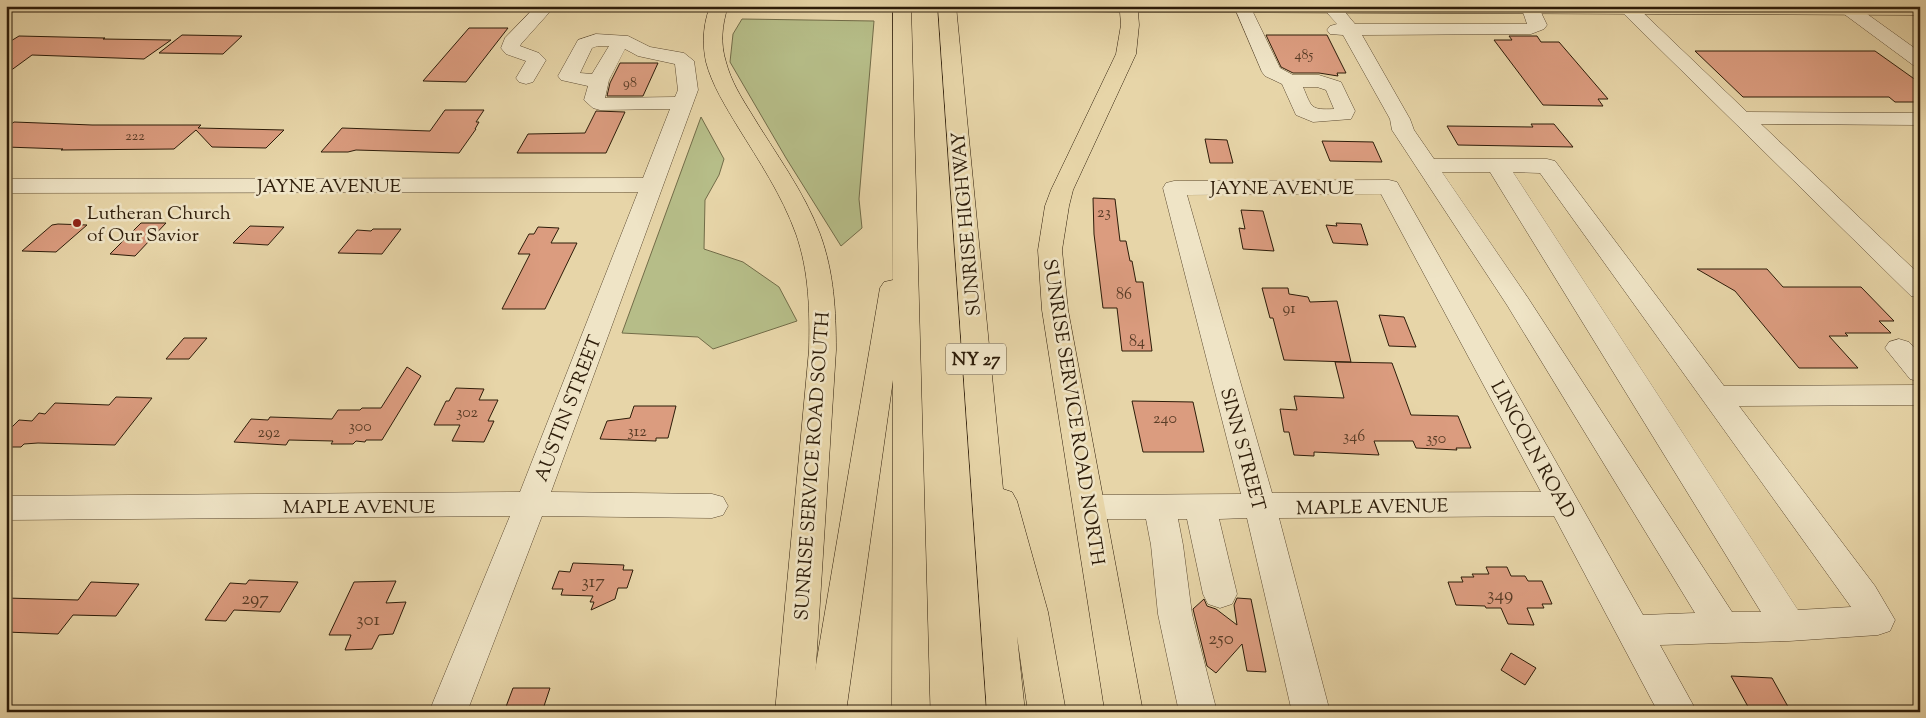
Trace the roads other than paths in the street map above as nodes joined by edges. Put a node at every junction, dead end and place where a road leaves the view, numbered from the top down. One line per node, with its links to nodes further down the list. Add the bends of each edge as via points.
1 (546, 6): 19 (street, via 510,48 527,53 536,60)
2 (719, 6): 51 (main road, SUNRISE SERVICE ROAD SOUTH, via 713,29 718,69 801,218 820,280 820,377)
3 (902, 6): 31 (main road)
4 (947, 6): 37 (main road, SUNRISE HIGHWAY / NY 27)
5 (1057, 6): 6 (main road)
6 (1128, 6): 7 (main road); 43 (main road, SUNRISE SERVICE ROAD NORTH, via 1130,25 1126,54 1062,190 1055,212 1049,260)
7 (1215, 7): 8 (main road)
8 (1242, 7): 9 (main road); 21 (street, via 1272,72)
9 (1330, 7): 12 (main road); 16 (street, via 1332,22)
10 (1553, 8): 12 (main road); 13 (main road)
11 (1713, 8): 13 (main road); 15 (main road)
12 (1531, 9): 16 (street, via 1538,25 1531,29)
13 (1629, 9): 23 (street)
14 (1907, 9): 15 (main road)
15 (1850, 10): 18 (street)
16 (1343, 30): 26 (street, via 1385,119 1403,130)
17 (621, 40): 20 (street); 20 (street, AUSTIN STREET, via 596,40 585,44 568,76); 22 (street, AUSTIN STREET, via 645,52 678,57 684,62 688,90)
18 (1920, 61)
19 (526, 78)
20 (599, 80): 22 (street, via 594,100 600,104)
21 (1290, 81)
22 (683, 103): 27 (street, AUSTIN STREET)
23 (1743, 118): 24 (street); 32 (street)
24 (1920, 119)
25 (1497, 164): 26 (street); 35 (street, via 1547,166); 47 (street)
26 (1427, 166): 48 (street, via 1519,304)
27 (652, 185): 28 (street, JAYNE AVENUE); 38 (street, AUSTIN STREET)
28 (6, 186)
29 (1389, 187): 30 (street, JAYNE AVENUE); 39 (street, LINCOLN ROAD)
30 (1174, 188): 44 (street, SINN STREET)
31 (904, 222): 52 (main road); 53 (main road)
32 (1918, 289)
33 (1899, 348): 34 (street)
34 (1920, 372)
35 (1716, 396): 36 (street); 47 (street, via 1878,620)
36 (1920, 396)
37 (982, 430): 54 (main road, SUNRISE HIGHWAY / NY 27); 55 (main road, via 1031,612)
38 (531, 504): 40 (street, MAPLE AVENUE); 45 (street, MAPLE AVENUE); 50 (street, AUSTIN STREET)
39 (1564, 504): 44 (street, MAPLE AVENUE); 49 (street, LINCOLN ROAD)
40 (712, 506)
41 (1159, 506): 42 (street, MAPLE AVENUE); 43 (street, MAPLE AVENUE); 57 (street, via 1175,614)
42 (1200, 506): 44 (street, MAPLE AVENUE); 46 (street)
43 (1090, 507): 56 (main road, SUNRISE SERVICE ROAD NORTH)
44 (1260, 507): 58 (street, SINN STREET)
45 (6, 508)
46 (1220, 594)
47 (1789, 626): 48 (street)
48 (1722, 627): 49 (street)
49 (1633, 630): 59 (street, LINCOLN ROAD)
50 (448, 712)
51 (794, 712)
52 (827, 712)
53 (911, 712)
54 (1006, 712)
55 (1047, 712)
56 (1124, 712)
57 (1198, 712)
58 (1311, 712)
59 (1678, 712)

